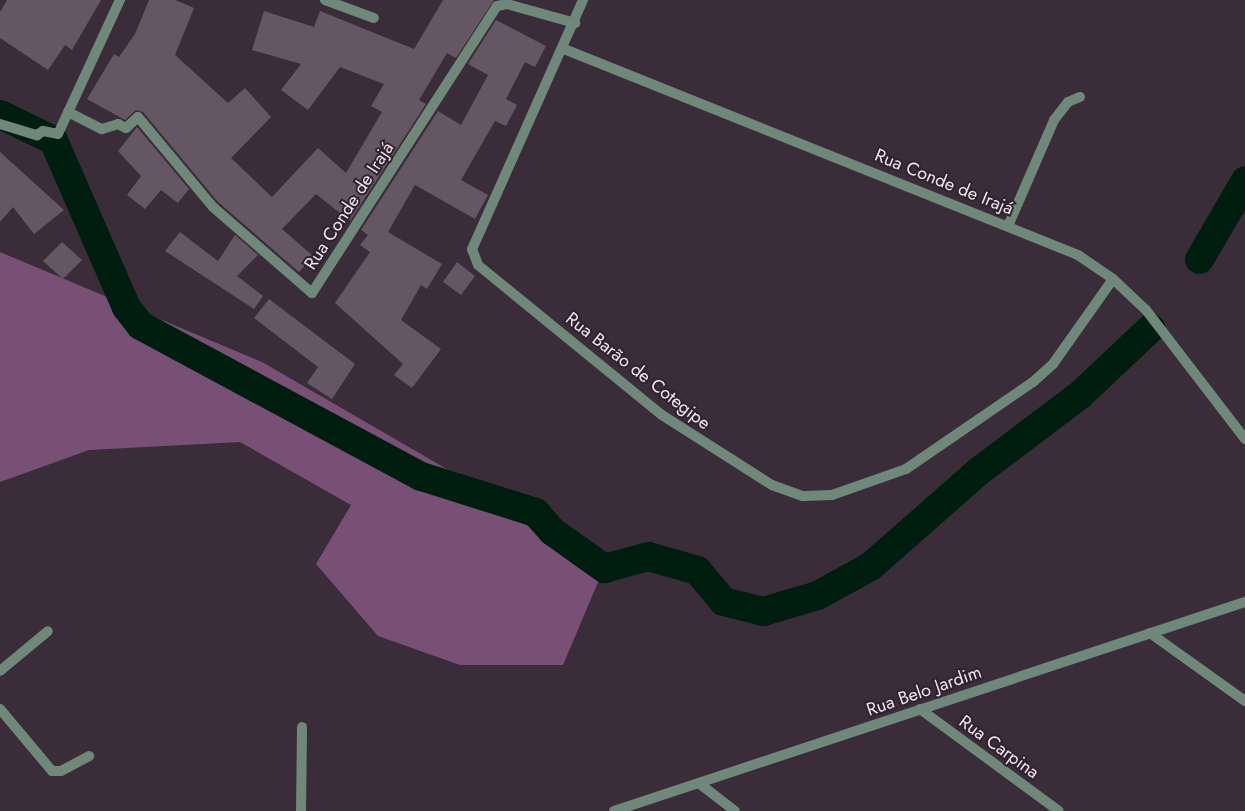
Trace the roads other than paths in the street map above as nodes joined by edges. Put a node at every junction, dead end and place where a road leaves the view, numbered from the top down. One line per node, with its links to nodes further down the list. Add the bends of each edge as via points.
1 (120, 0): 8 (street, via 108,34)
2 (325, 0): 4 (street)
3 (583, 0): 5 (street, Rua Barão de Cotegipe)
4 (374, 18)
5 (575, 23): 6 (street, Rua Barão de Cotegipe); 8 (street, Rua Conde de Irajá, via 507,4 497,6 312,293 213,207 138,118 126,128 118,124 102,129)
6 (564, 49): 10 (street, Rua Conde de Irajá); 11 (street, Rua Barão de Cotegipe, via 472,249 478,264 662,415 772,485 803,496 832,495 906,469 1040,376)
7 (1080, 97): 10 (street, via 1068,102 1054,120)
8 (68, 112): 9 (street, via 58,134 43,131 37,135)
9 (0, 124)
10 (1008, 226): 11 (street, Rua Conde de Irajá, via 1078,255)
11 (1113, 279): 12 (street, Rua Conde de Irajá, via 1178,347)
12 (1245, 439)
13 (1245, 602): 15 (street, Rua Belo Jardim)
14 (48, 631): 16 (street)
15 (1150, 633): 17 (street); 19 (street, Rua Belo Jardim)
16 (0, 671)
17 (1245, 701)
18 (0, 709): 21 (street, via 52,771 61,771)
19 (920, 709): 22 (street, Rua Belo Jardim); 26 (street, Rua Carpina)
20 (302, 727): 23 (street)
21 (89, 756)
22 (700, 784): 24 (street, Rua Belo Jardim); 25 (street)
23 (301, 811)
24 (614, 811)
25 (735, 811)
26 (1059, 811)

